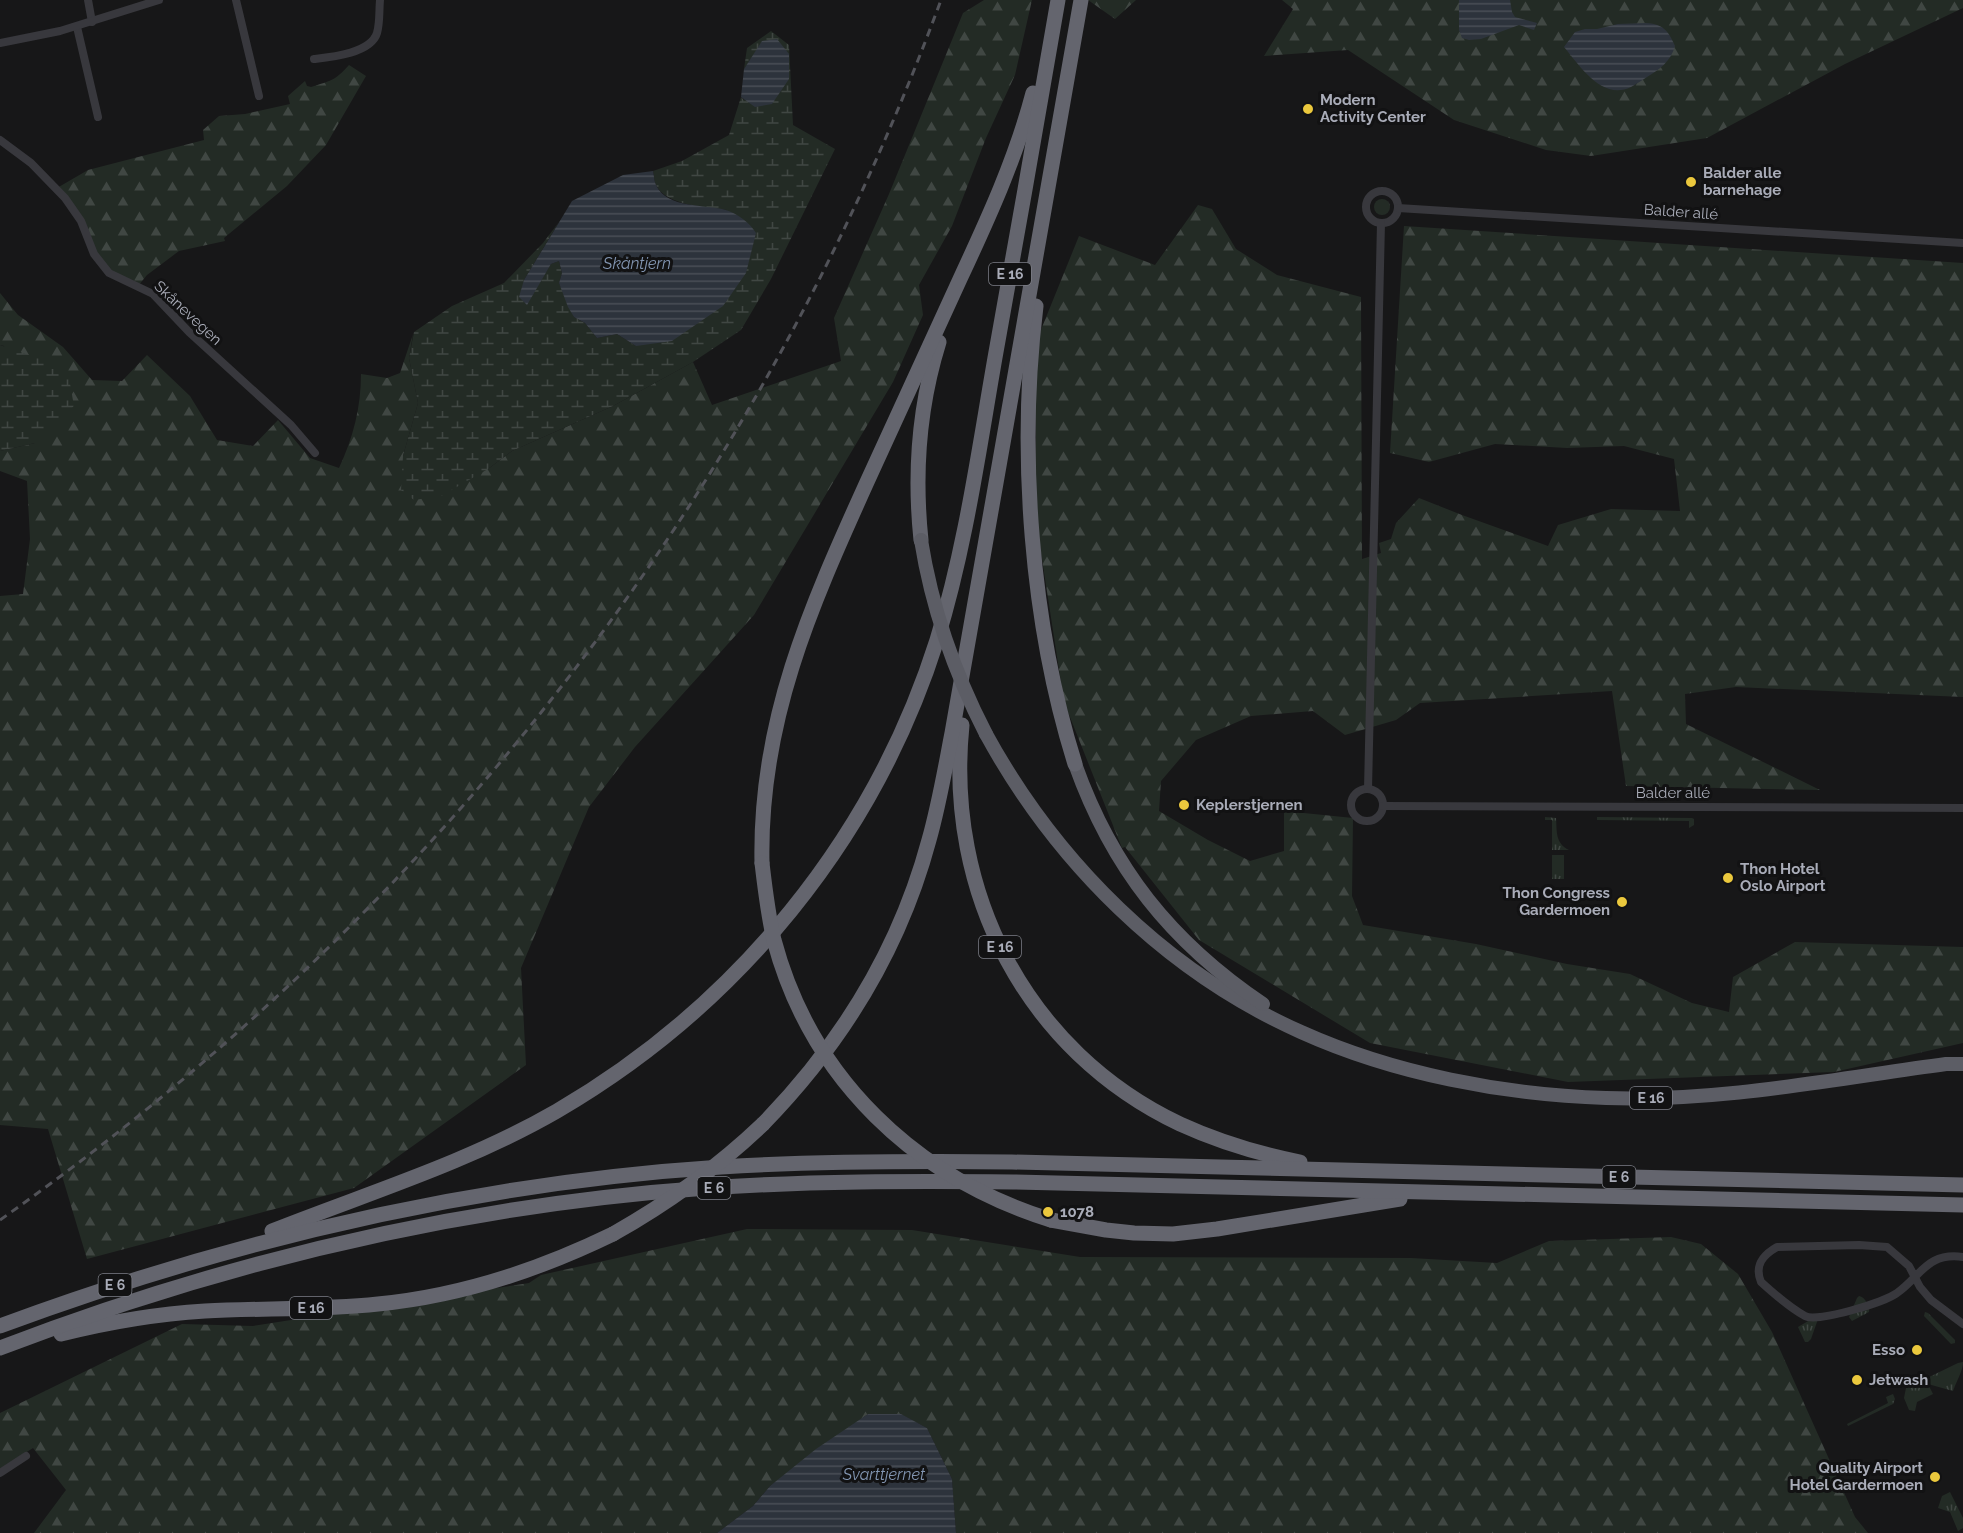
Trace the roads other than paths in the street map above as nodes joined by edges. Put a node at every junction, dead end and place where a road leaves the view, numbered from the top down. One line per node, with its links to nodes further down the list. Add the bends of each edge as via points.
1 (88, 0): 7 (street)
2 (159, 0): 7 (street)
3 (236, 0): 12 (street)
4 (380, 0): 11 (street, via 377,32 367,46)
5 (1058, 0): 9 (highway, E 16)
6 (1081, 0): 15 (highway, E 16)
7 (92, 22): 8 (street)
8 (77, 27): 10 (street); 13 (street)
9 (1052, 38): 19 (highway, E 16, via 1043,49 1025,121 1002,185); 36 (highway, E 16, via 971,494 945,612 904,726 830,860 774,933 722,987 652,1046 584,1094 512,1136 456,1162)
10 (0, 43)
11 (314, 59)
12 (259, 96)
13 (98, 117)
14 (0, 140): 20 (street, Skånevegen, via 31,163 65,198 81,221 94,254 109,273 153,294 189,333 291,425)
15 (1050, 179): 22 (highway, E 16); 23 (highway, E 16, via 1054,199 1031,367 1030,498 1047,646)
16 (1398, 208): 17 (street, via 1391,220); 17 (street, via 1392,194 1373,193 1366,211 1371,219); 18 (street, Balder allé)
17 (1381, 223): 24 (street)
18 (1963, 243)
19 (946, 309): 21 (highway, E 16, via 920,439); 33 (highway, E 16, bridge, via 824,577 792,662 766,771 762,863 774,938 793,994 825,1054 856,1096 900,1139 945,1173 995,1199 1052,1220 1113,1231 1173,1234)
20 (315, 453)
21 (921, 540): 27 (highway, E 16, bridge, via 931,596 962,684 1016,785 1050,833 1137,926 1182,961 1237,999 1301,1032)
22 (967, 651): 31 (highway, E 16, via 968,682 960,750 964,833 989,924 1031,999 1085,1060 1122,1089 1179,1124 1290,1160); 40 (highway, E 16, bridge, via 929,841 897,931 868,986 806,1077 763,1124 691,1184 655,1209 573,1253 482,1285 430,1297 351,1306 205,1311 137,1318)
23 (1075, 764): 27 (highway, E 16, via 1097,818 1122,863 1180,936 1219,972 1263,1004)
24 (1368, 789): 25 (street, via 1382,797); 25 (street, via 1352,799 1350,806 1355,816 1364,822 1375,820)
25 (1383, 806): 26 (street, Balder allé)
26 (1963, 808)
27 (1358, 1053): 29 (highway, E 16, via 1472,1083 1540,1094 1606,1098 1719,1094)
28 (1963, 1059): 29 (highway, E 16)
29 (1946, 1064): 30 (highway, E 16)
30 (1963, 1064)
31 (1344, 1170): 32 (highway, E 6); 36 (highway, E 6, via 927,1161 700,1168 451,1200 305,1231)
32 (1963, 1185)
33 (1447, 1193): 34 (highway, E 6); 40 (highway, E 6, via 908,1181 762,1185 624,1196 453,1220 308,1251 143,1297)
34 (1963, 1205)
35 (1963, 1257): 37 (street, via 1937,1260)
36 (194, 1261): 39 (highway, E 6)
37 (1914, 1276): 37 (street, via 1909,1266 1887,1247 1859,1245 1777,1247 1760,1261 1758,1275 1761,1282 1806,1317 1818,1318 1881,1301 1896,1294); 38 (street, via 1931,1300)
38 (1963, 1324)
39 (0, 1326)
40 (0, 1348)
41 (27, 1456): 42 (street)
42 (0, 1473)

